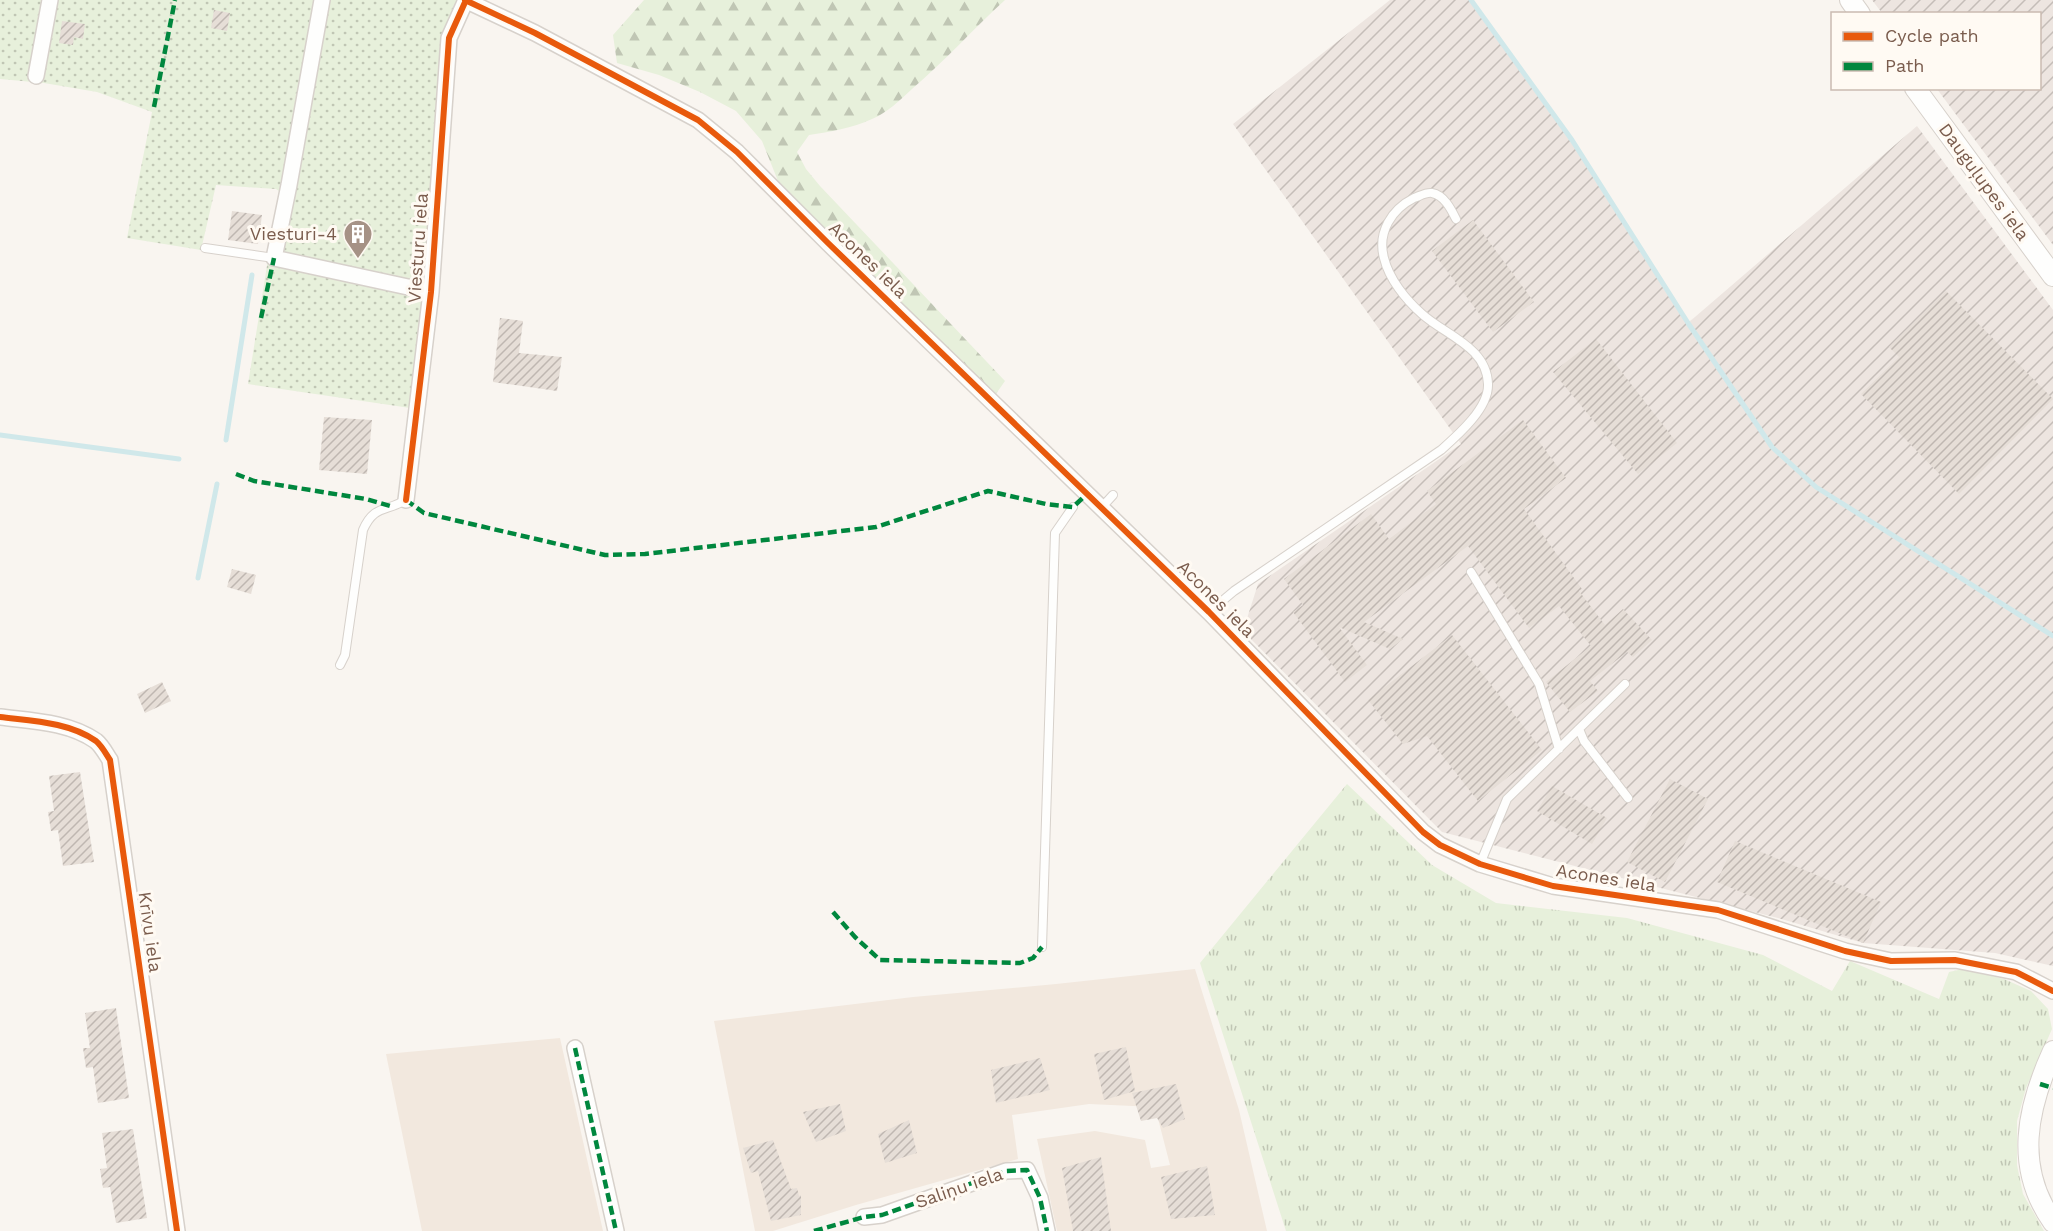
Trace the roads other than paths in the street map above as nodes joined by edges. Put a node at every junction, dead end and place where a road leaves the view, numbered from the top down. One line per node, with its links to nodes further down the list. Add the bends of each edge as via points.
1 (50, 0): 4 (street)
2 (322, 0): 8 (street)
3 (465, 0): 10 (street, Viesturu iela, via 449,38); 14 (street, Acones iela, via 698,120 737,152)
4 (36, 76)
5 (1916, 90): 9 (street, Dauguļupes iela)
6 (1456, 219): 16 (lane, via 1440,197 1425,193 1399,207 1384,229 1383,257 1396,284 1416,308 1470,349 1482,363 1488,387 1483,402 1460,433 1441,450)
7 (205, 248): 8 (lane)
8 (274, 258): 10 (street)
9 (2053, 276)
10 (431, 292): 12 (street, Viesturu iela)
11 (1113, 495): 14 (lane)
12 (406, 500): 17 (lane, via 377,511 368,518 363,530 345,655)
13 (1073, 507): 24 (lane, via 1055,533)
14 (1102, 507): 16 (street, Acones iela)
15 (1471, 572): 21 (lane, via 1539,684)
16 (1209, 612): 23 (street, Acones iela, via 1423,832 1440,845)
17 (340, 665)
18 (1625, 684): 20 (lane)
19 (0, 717): 30 (street, Krīvu iela, via 45,722 81,733 98,743 110,760)
20 (1578, 729): 21 (lane); 22 (lane)
21 (1558, 749): 23 (lane, via 1507,799)
22 (1628, 798)
23 (1480, 864): 25 (street, Acones iela, via 1553,886 1718,910 1845,951 1891,961 1955,960 2016,972)
24 (1042, 947)
25 (2053, 991)
26 (575, 1048): 31 (street)
27 (2053, 1051): 29 (street, via 2031,1110 2027,1147 2042,1206)
28 (864, 1216): 32 (street, Saliņu iela, via 882,1215 1006,1171 1027,1170 1040,1198)
29 (2053, 1222)
30 (177, 1231)
31 (616, 1231)
32 (1047, 1231)

